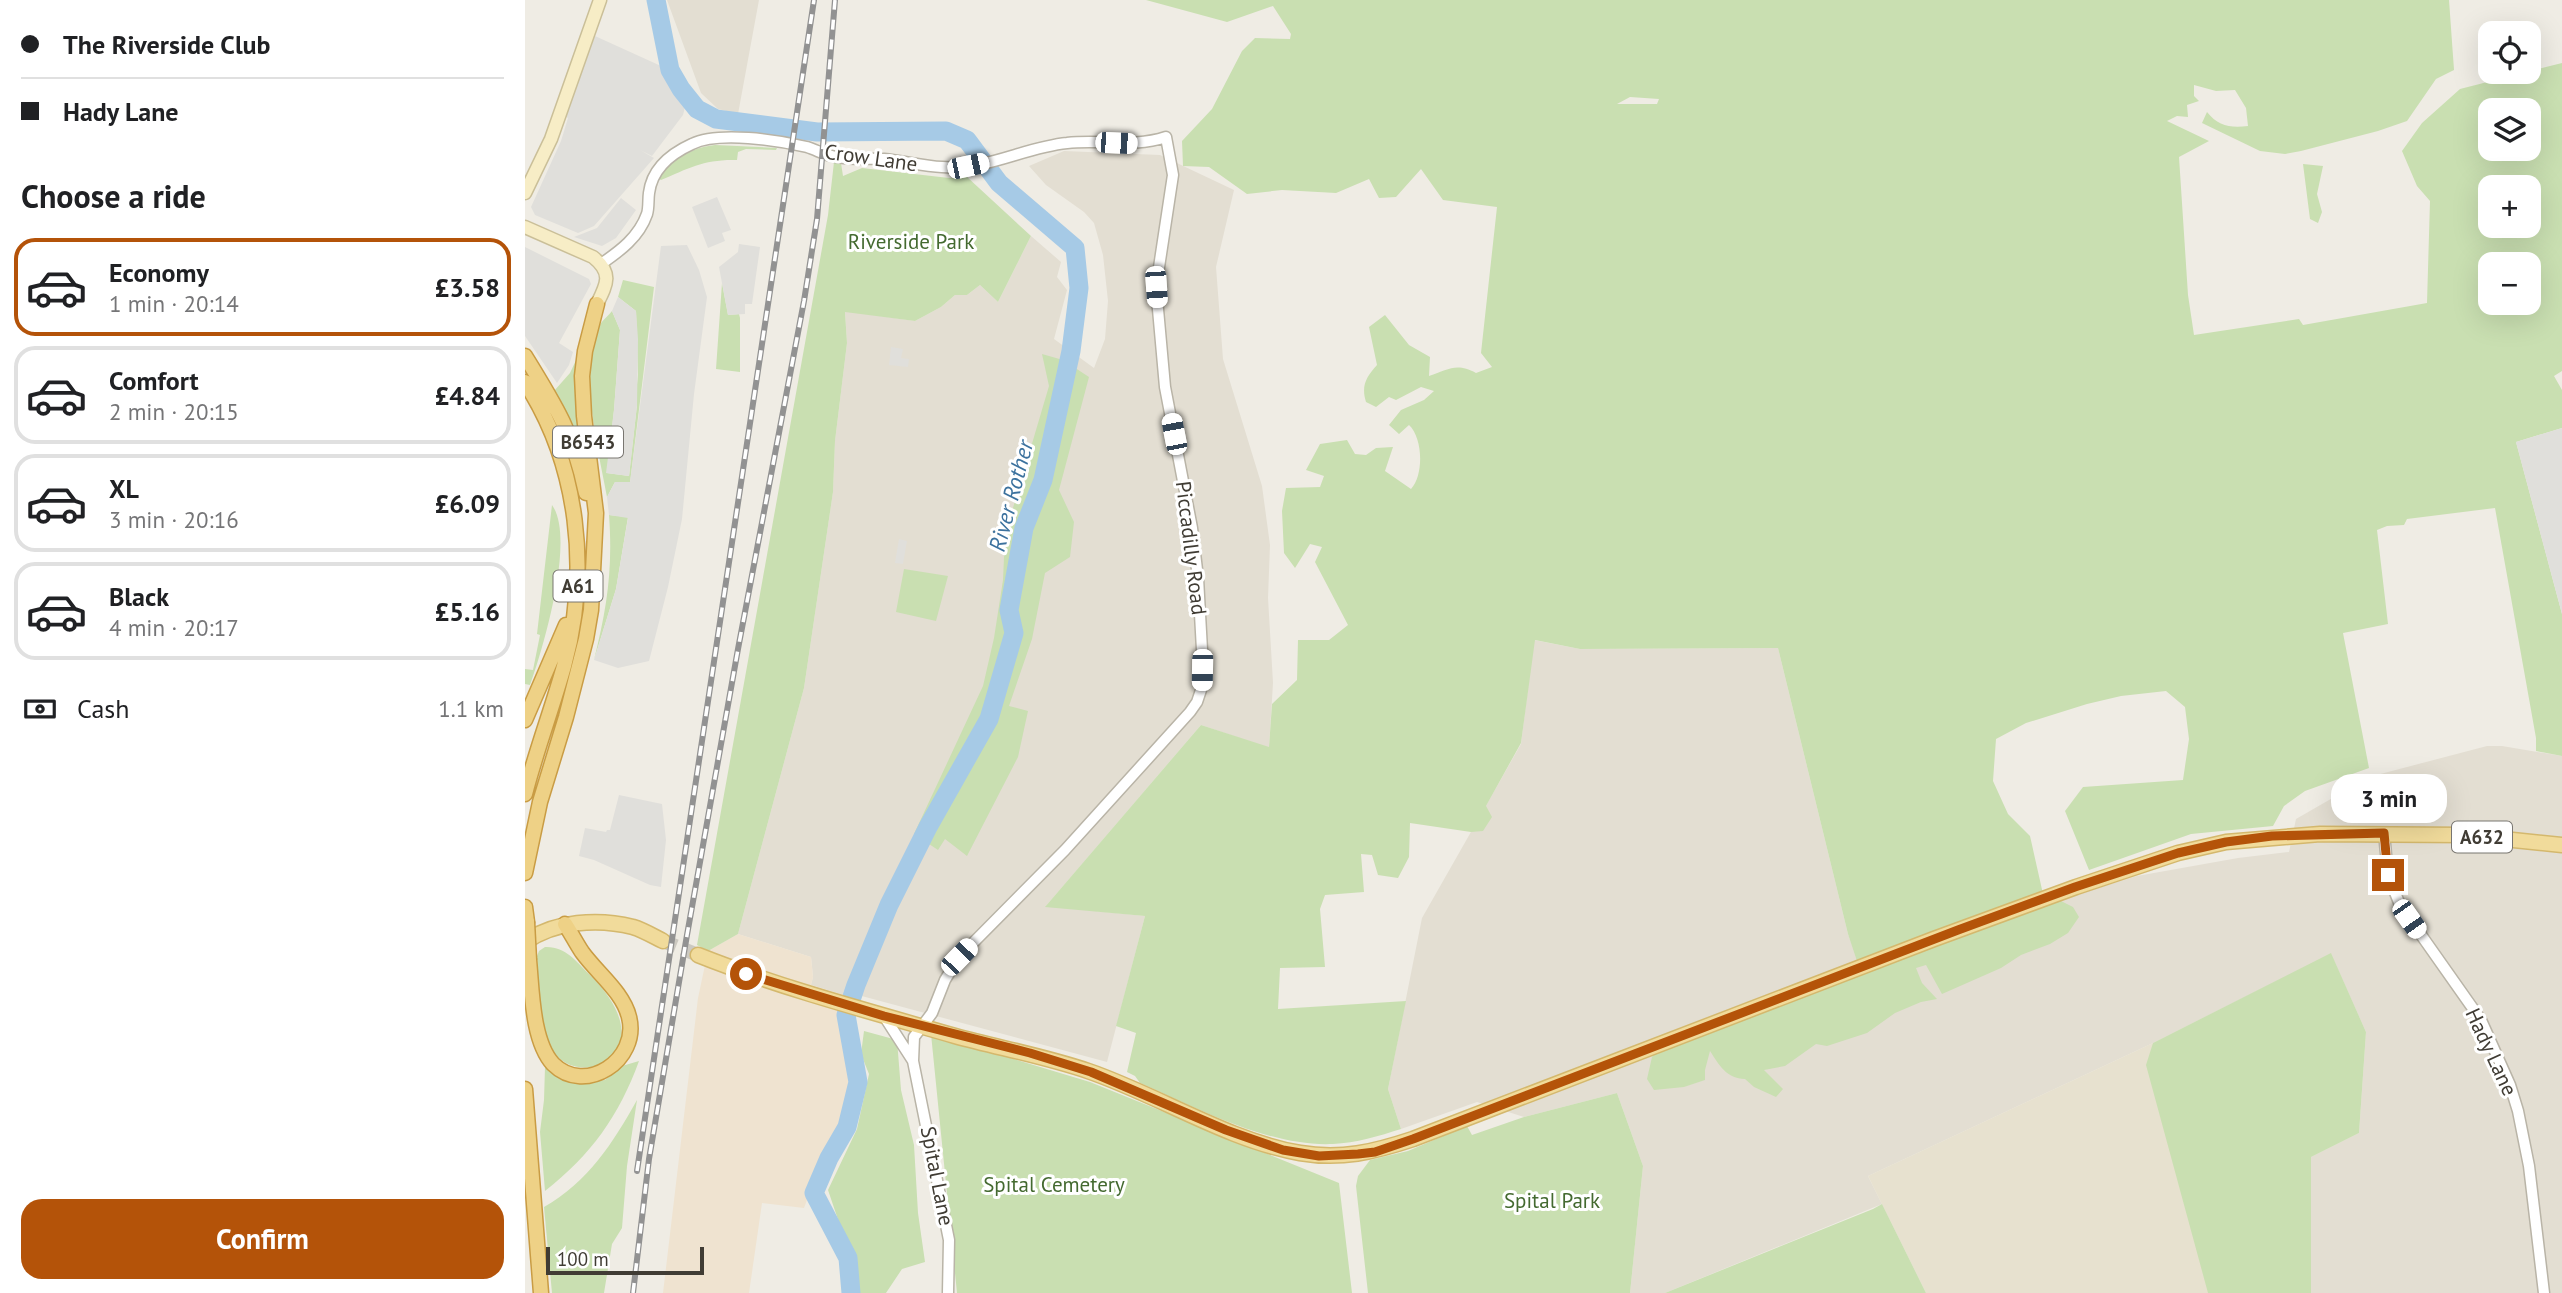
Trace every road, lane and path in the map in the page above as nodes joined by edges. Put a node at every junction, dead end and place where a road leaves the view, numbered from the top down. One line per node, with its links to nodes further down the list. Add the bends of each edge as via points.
1 (600, 0): 3 (main road, via 551,139)
2 (1166, 137): 5 (street, Crow Lane, via 1133,144 1067,143 945,168 836,157 779,142 707,138 680,150 657,170 643,223 631,242); 22 (street, Piccadilly Road, via 1173,175 1156,287 1165,387 1198,578 1201,690 1190,712 1066,850 959,957)
3 (525, 194)
4 (525, 227): 5 (main road)
5 (597, 261): 6 (main road, B6543, via 606,279)
6 (597, 304): 9 (highway, B6543, via 582,376 596,513)
7 (525, 356): 9 (highway, A61, via 571,437 586,493)
8 (525, 382): 10 (highway, A61, via 555,439 569,483 577,558)
9 (593, 547): 15 (highway, A61, via 586,639)
10 (575, 606): 11 (highway); 12 (highway, A61, via 565,664)
11 (525, 720)
12 (525, 794)
13 (2384, 833): 14 (main road, A632); 22 (main road, A632, via 2272,836 2178,853 2050,896 1375,1152 1319,1156 1283,1150 1091,1072); 27 (street, Hady Lane, via 2388,875 2400,905 2481,1020 2510,1085 2529,1167)
14 (2562, 845)
15 (525, 873)
16 (526, 915): 17 (highway, bridge, via 541,1041 554,1064 576,1075 601,1072 615,1065 629,1045 629,1017)
17 (565, 924): 18 (main road, via 615,924); 19 (main road)
18 (663, 941)
19 (525, 942)
20 (698, 955): 21 (main road, A632)
21 (884, 1016): 22 (main road, A632); 23 (street, Spital Lane)
22 (921, 1026): 23 (street, Spital Lane, via 912,1042)
23 (913, 1060): 26 (street, Spital Lane, via 949,1240)
24 (525, 1089): 25 (highway)
25 (541, 1293)
26 (948, 1293)
27 (2543, 1293)

